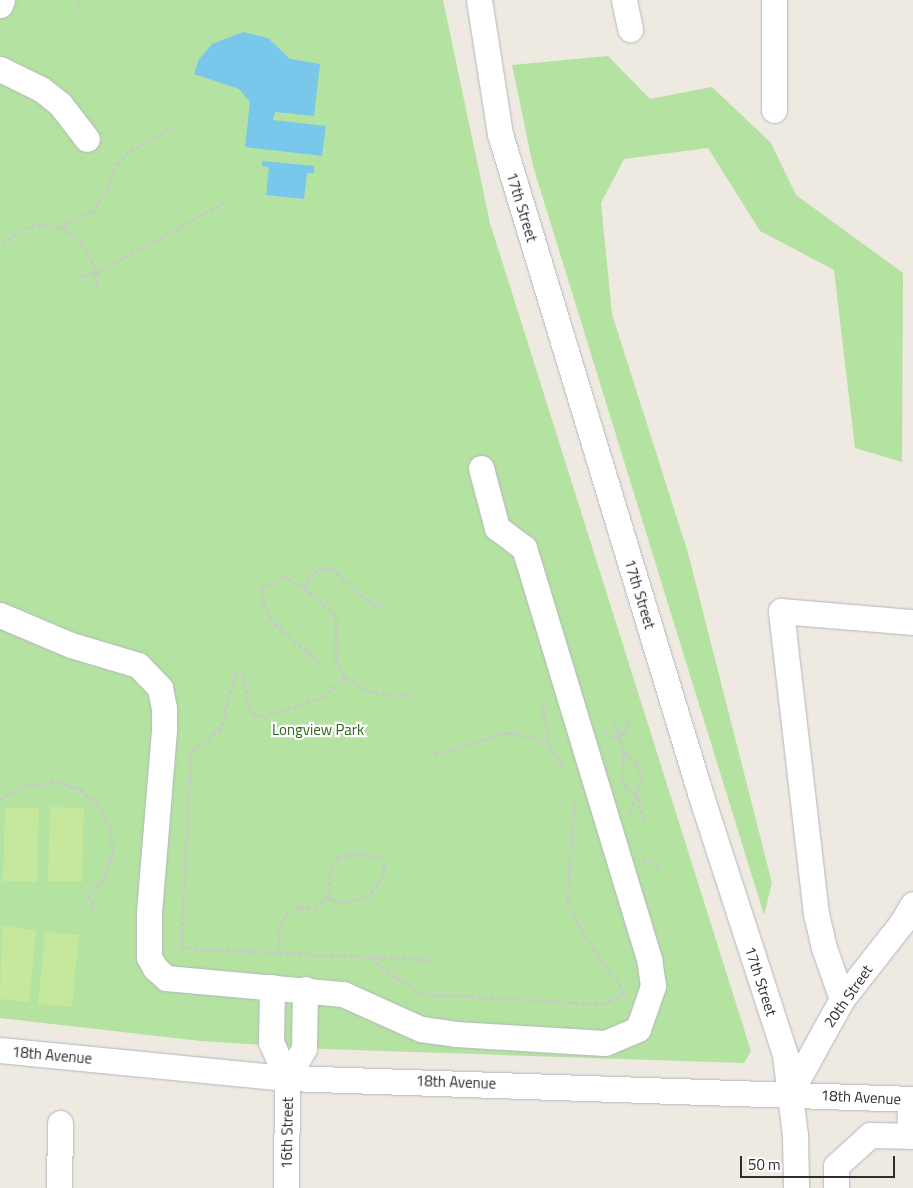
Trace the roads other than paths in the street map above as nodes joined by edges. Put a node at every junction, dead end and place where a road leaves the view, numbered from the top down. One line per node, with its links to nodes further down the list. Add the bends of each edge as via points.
1 (2, 0): 5 (street)
2 (478, 0): 19 (street, 17th Street, via 500,134 701,796 785,1055)
3 (624, 0): 6 (street)
4 (774, 0): 8 (street)
5 (0, 5)
6 (630, 30)
7 (0, 68): 9 (street, via 41,89 60,104)
8 (774, 110)
9 (87, 139)
10 (481, 468): 15 (street, via 497,528 524,548 570,697 649,959 653,986 646,1013 638,1030 624,1037 605,1043 580,1044 421,1029 343,994)
11 (0, 615): 14 (street, via 98,654 122,658 138,665 160,688 164,708 149,957 166,978)
12 (913, 622): 16 (street, via 781,612 816,914)
13 (913, 904): 16 (street, 20th Street)
14 (272, 987): 15 (street); 18 (street, via 272,1042)
15 (305, 989): 18 (street, via 304,1048)
16 (842, 998): 19 (street, 20th Street)
17 (0, 1050): 18 (street, 18th Avenue)
18 (287, 1078): 19 (street, 18th Avenue); 23 (street, 16th Street)
19 (790, 1093): 20 (street, 18th Avenue); 24 (street, 17th Street)
20 (912, 1099): 25 (street, via 909,1136 870,1135 836,1166)
21 (60, 1123): 22 (street)
22 (59, 1188)
23 (286, 1188)
24 (796, 1188)
25 (836, 1188)

